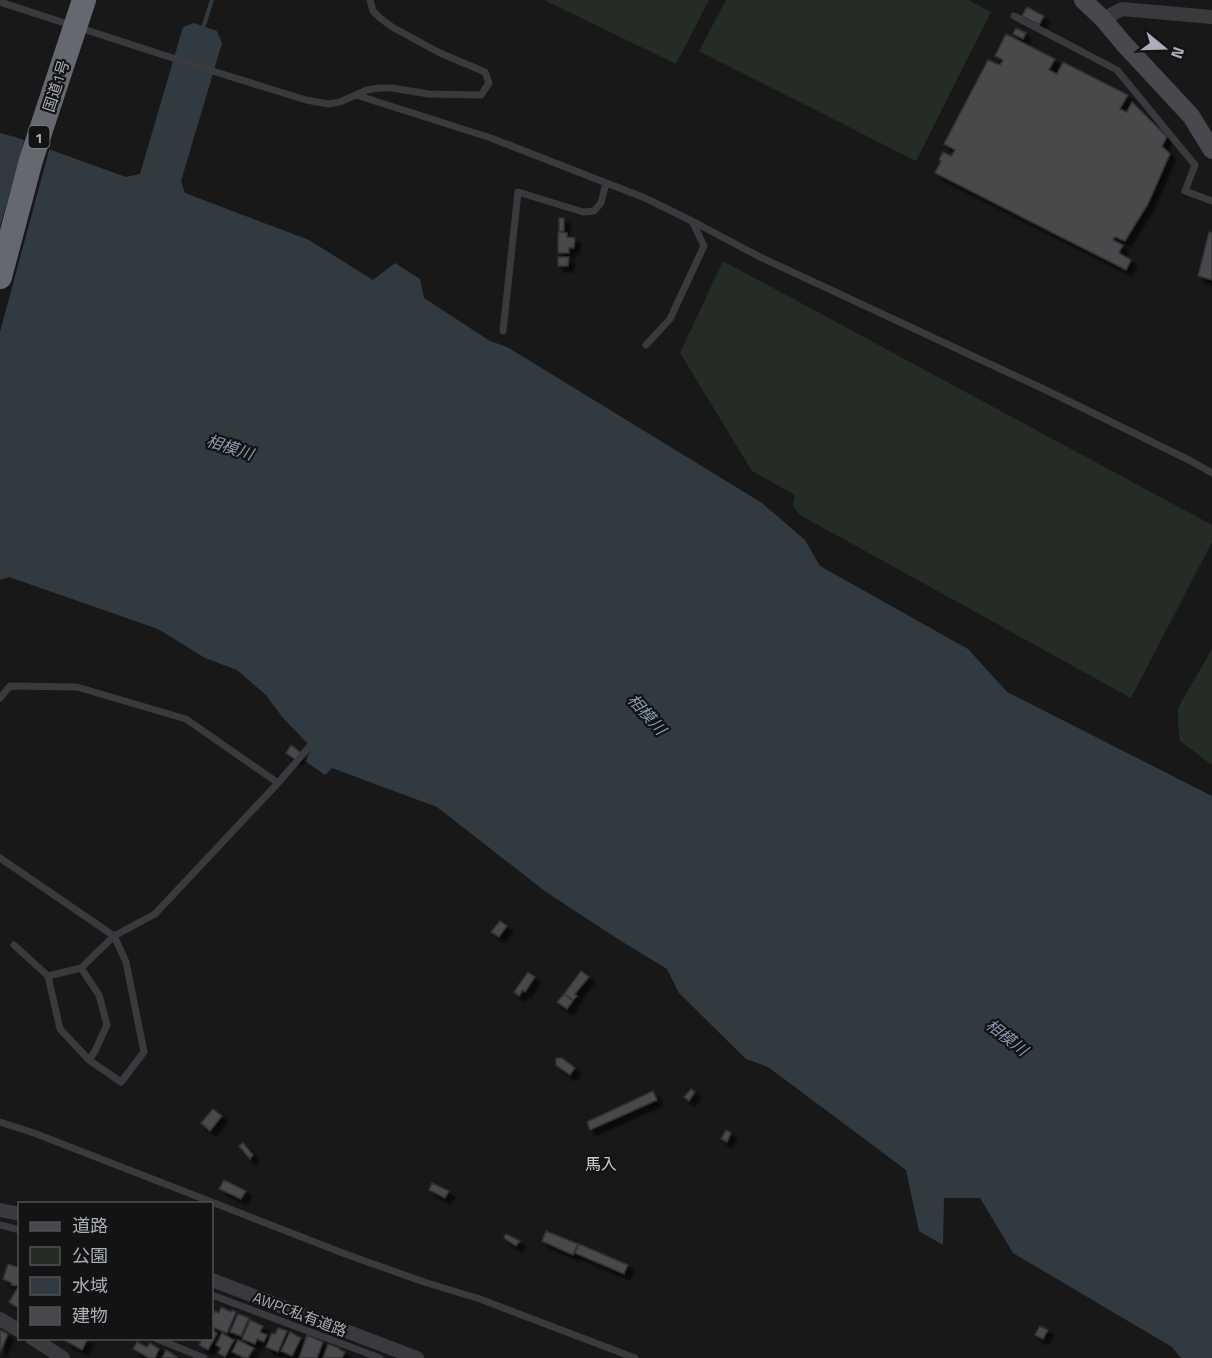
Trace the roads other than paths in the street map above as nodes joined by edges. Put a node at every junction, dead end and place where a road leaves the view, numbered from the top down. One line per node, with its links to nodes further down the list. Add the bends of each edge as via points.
1 (84, 0): 13 (highway, 国道1号 / 1, bridge, via 31,160)
2 (370, 0): 8 (lane, via 373,11 392,27 484,72 489,82 481,96 392,88)
3 (1083, 0): 7 (street)
4 (0, 2): 8 (lane, via 306,100 329,104)
5 (1014, 16): 11 (lane, via 1118,70 1195,165 1185,191)
6 (1212, 17): 7 (street, via 1122,9)
7 (1103, 19): 9 (street, via 1191,116)
8 (356, 95): 10 (lane, via 491,138)
9 (1212, 150)
10 (606, 183): 12 (lane); 14 (lane, via 601,203 594,211 584,212 518,192)
11 (1212, 201)
12 (692, 221): 15 (lane, via 705,246 670,319); 16 (lane)
13 (0, 277)
14 (502, 331)
15 (646, 345)
16 (1212, 473)
17 (0, 698): 19 (lane, via 10,686 77,687 186,719)
18 (310, 746): 19 (lane)
19 (278, 783): 21 (lane, via 155,914)
20 (0, 858): 21 (lane)
21 (114, 936): 23 (lane); 25 (lane, via 126,962 144,1052 121,1082)
22 (14, 945): 24 (lane)
23 (81, 968): 24 (lane); 25 (lane, via 99,995 107,1025)
24 (48, 976): 25 (lane, via 60,1029)
25 (89, 1060)
26 (0, 1122): 27 (lane)
27 (212, 1202)
28 (213, 1203): 43 (lane)
29 (0, 1210): 30 (street)
30 (18, 1214)
31 (0, 1224): 32 (lane)
32 (18, 1229)
33 (213, 1280): 42 (street)
34 (213, 1295): 41 (lane, AWPC私有道路)
35 (0, 1319): 36 (street)
36 (18, 1330)
37 (35, 1340): 39 (street)
38 (160, 1340): 40 (lane)
39 (63, 1358)
40 (204, 1358)
41 (380, 1358)
42 (417, 1358)
43 (635, 1358)

